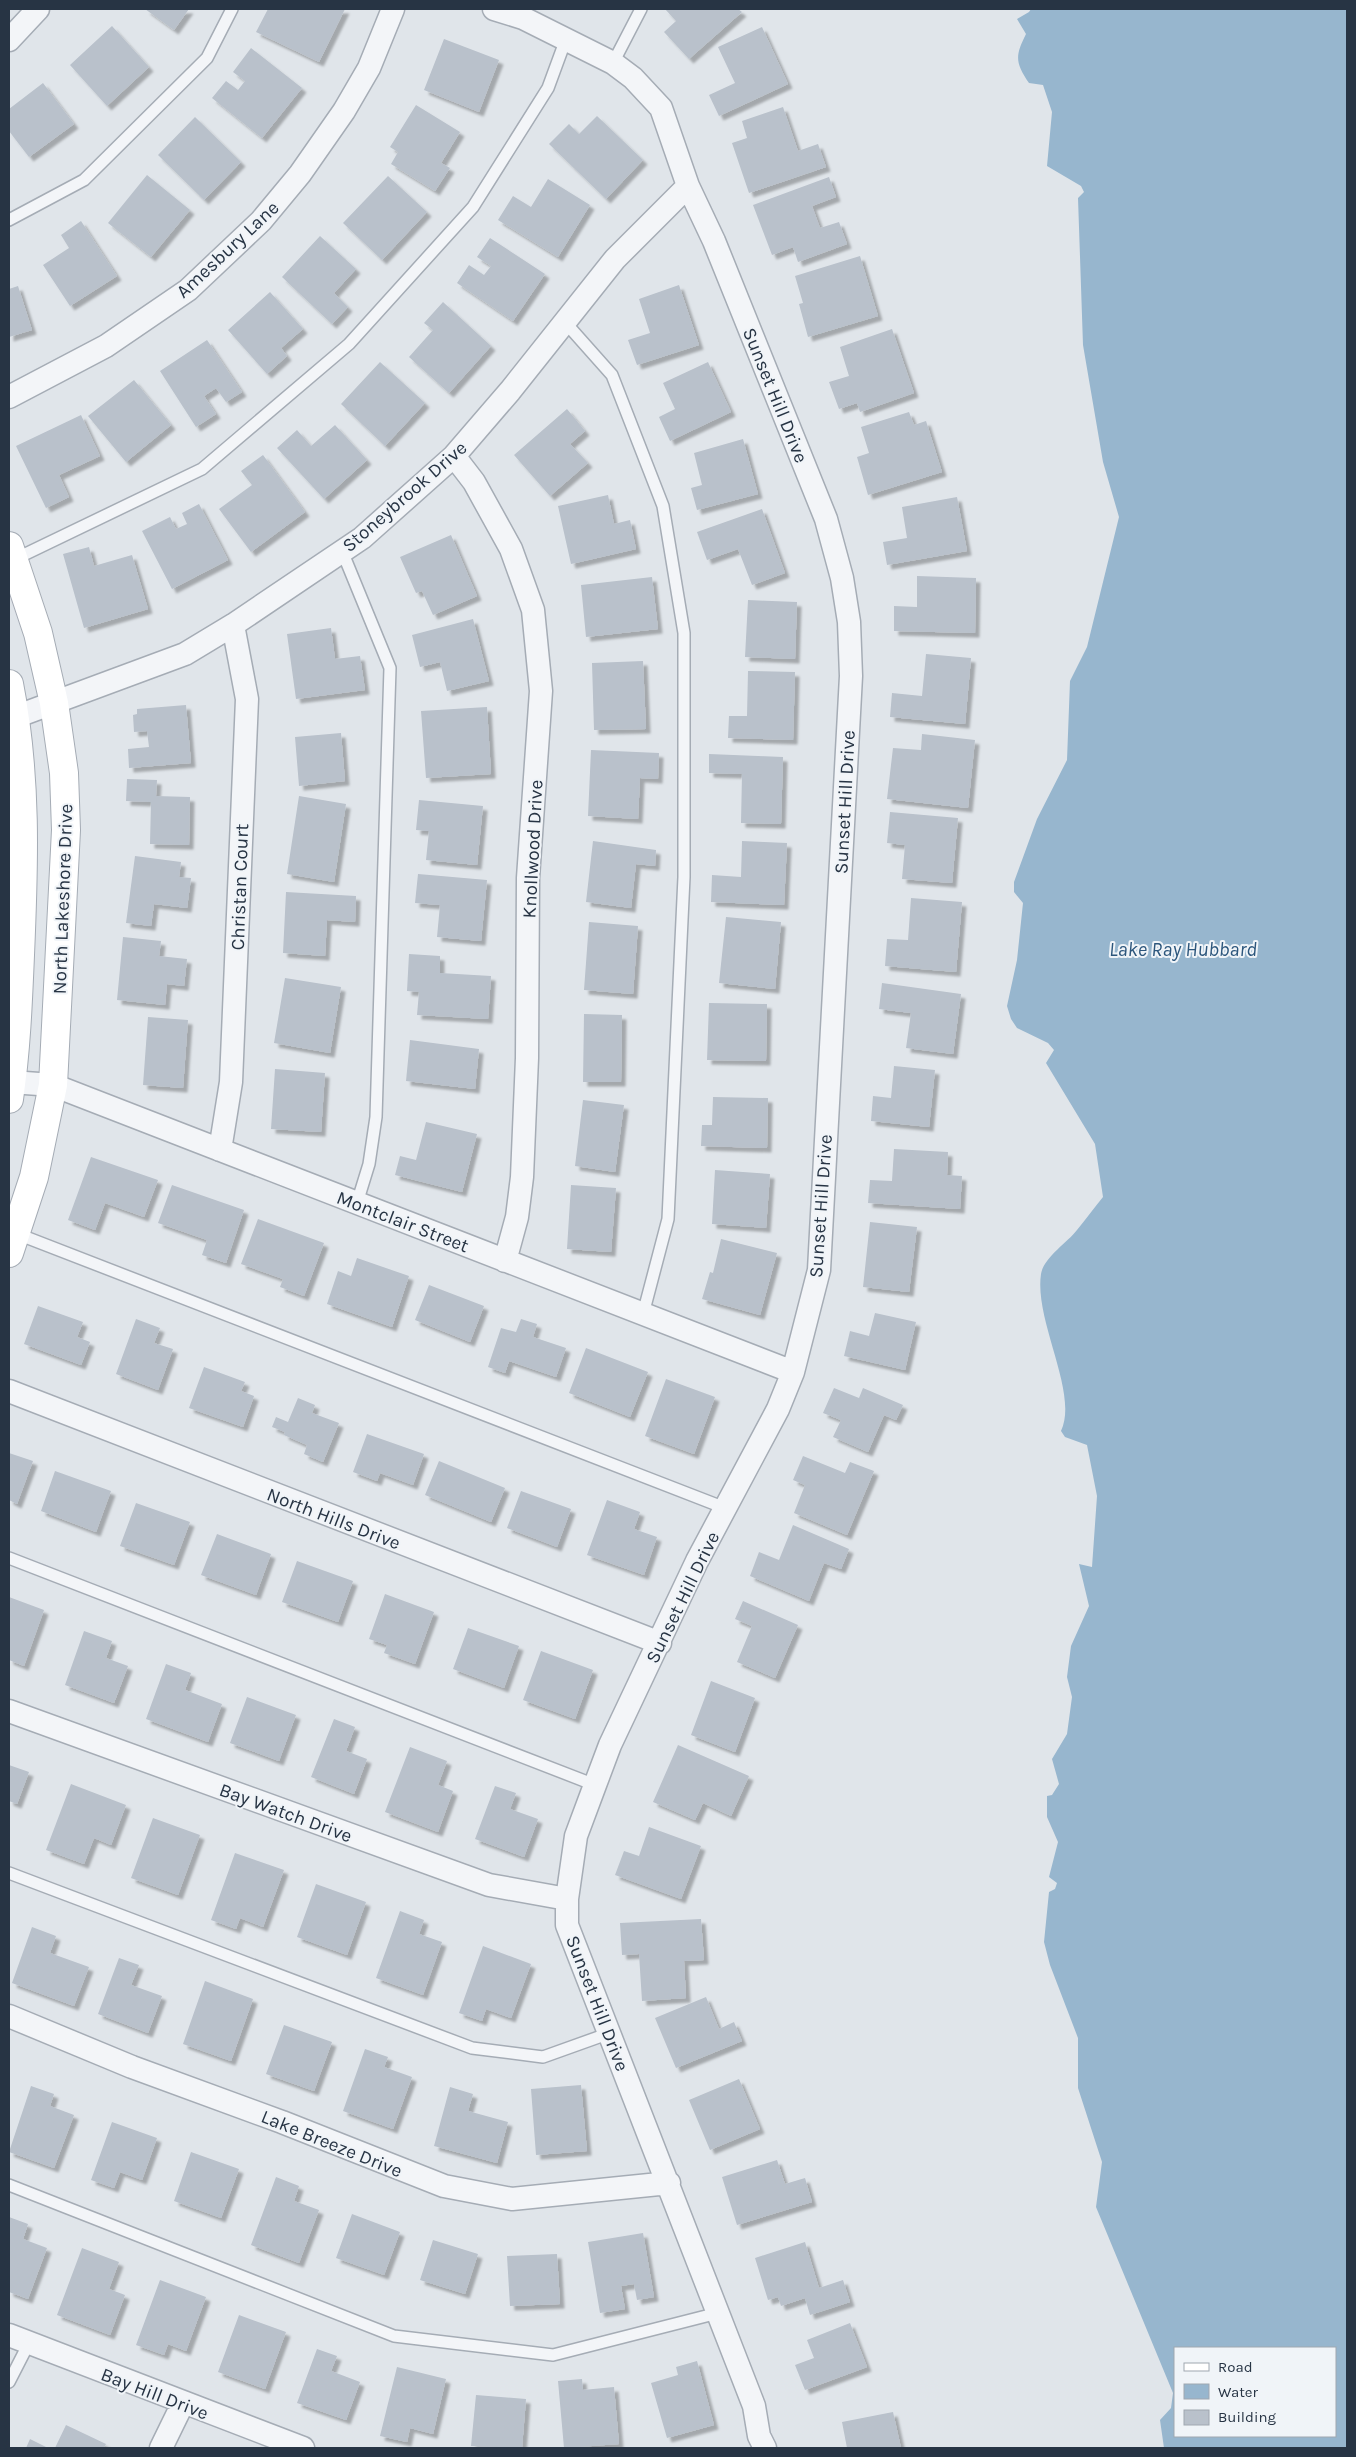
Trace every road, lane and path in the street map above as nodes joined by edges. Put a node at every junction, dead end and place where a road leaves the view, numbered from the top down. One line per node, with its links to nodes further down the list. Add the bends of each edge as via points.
1 (38, 9): 7 (street)
2 (232, 9): 10 (lane, via 207,58 84,180)
3 (393, 9): 12 (street, Amesbury Lane, via 369,68 344,111 261,222 188,290 106,346)
4 (494, 9): 6 (street, Sunset Hill Drive, via 523,18)
5 (641, 9): 8 (lane)
6 (566, 39): 8 (street, Sunset Hill Drive); 15 (lane, via 548,88 473,207 349,344 202,470)
7 (9, 40)
8 (613, 63): 9 (street, Sunset Hill Drive, via 633,78 660,108)
9 (688, 186): 11 (street, Stoneybrook Drive, via 615,258); 29 (street, Sunset Hill Drive, via 714,241 826,519 842,578 849,622 851,676 819,1270)
10 (9, 220)
11 (564, 321): 13 (street, Stoneybrook Drive); 28 (lane, via 612,375 663,506 684,633 684,877 668,1219)
12 (9, 397)
13 (454, 456): 14 (street, Stoneybrook Drive); 27 (street, Knollwood Drive, via 474,482 511,550 533,610 541,692 528,878 527,1058 522,1177 517,1217)
14 (342, 552): 16 (street, Stoneybrook Drive); 25 (lane, via 390,668 376,1118 369,1164)
15 (10, 556): 18 (main road, North Lakeshore Drive, via 38,633)
16 (232, 625): 18 (street, Stoneybrook Drive, via 185,654); 24 (street, Christan Court, via 247,699 231,1082)
17 (9, 684): 19 (main road, North Lakeshore Drive)
18 (54, 703): 19 (street, Stoneybrook Drive); 21 (main road, North Lakeshore Drive, via 64,773)
19 (15, 717): 20 (main road, North Lakeshore Drive, via 24,810)
20 (16, 886): 21 (main road); 23 (main road, North Lakeshore Drive)
21 (64, 887): 22 (main road, North Lakeshore Drive)
22 (53, 1085): 23 (street, Montclair Street); 24 (street, Montclair Street); 26 (main road, North Lakeshore Drive, via 34,1177)
23 (10, 1090)
24 (220, 1150): 25 (street, Montclair Street)
25 (357, 1203): 27 (street, Montclair Street)
26 (11, 1239): 31 (lane)
27 (505, 1260): 28 (street, Montclair Street)
28 (643, 1314): 29 (street, Montclair Street)
29 (793, 1372): 31 (street, Sunset Hill Drive, via 778,1409)
30 (9, 1391): 33 (street, North Hills Drive)
31 (725, 1508): 33 (street, Sunset Hill Drive)
32 (9, 1558): 35 (lane)
33 (660, 1643): 35 (street, Sunset Hill Drive, via 610,1745)
34 (9, 1711): 37 (street, Bay Watch Drive, via 489,1885)
35 (595, 1785): 37 (street, Sunset Hill Drive, via 576,1836)
36 (9, 1872): 39 (lane, via 472,2048 543,2057)
37 (567, 1899): 39 (street, Sunset Hill Drive, via 567,1925)
38 (9, 2016): 40 (street, Lake Breeze Drive, via 132,2067 444,2186 512,2199)
39 (610, 2033): 40 (street, Sunset Hill Drive)
40 (669, 2184): 42 (street, Sunset Hill Drive)
41 (9, 2185): 42 (lane, via 394,2336 553,2356)
42 (718, 2313): 46 (street, Sunset Hill Drive, via 754,2406)
43 (19, 2339): 44 (lane); 45 (street, Bay Hill Drive)
44 (9, 2382)
45 (183, 2404): 47 (street); 48 (street, Bay Hill Drive)
46 (756, 2444)
47 (161, 2448)
48 (303, 2448)

